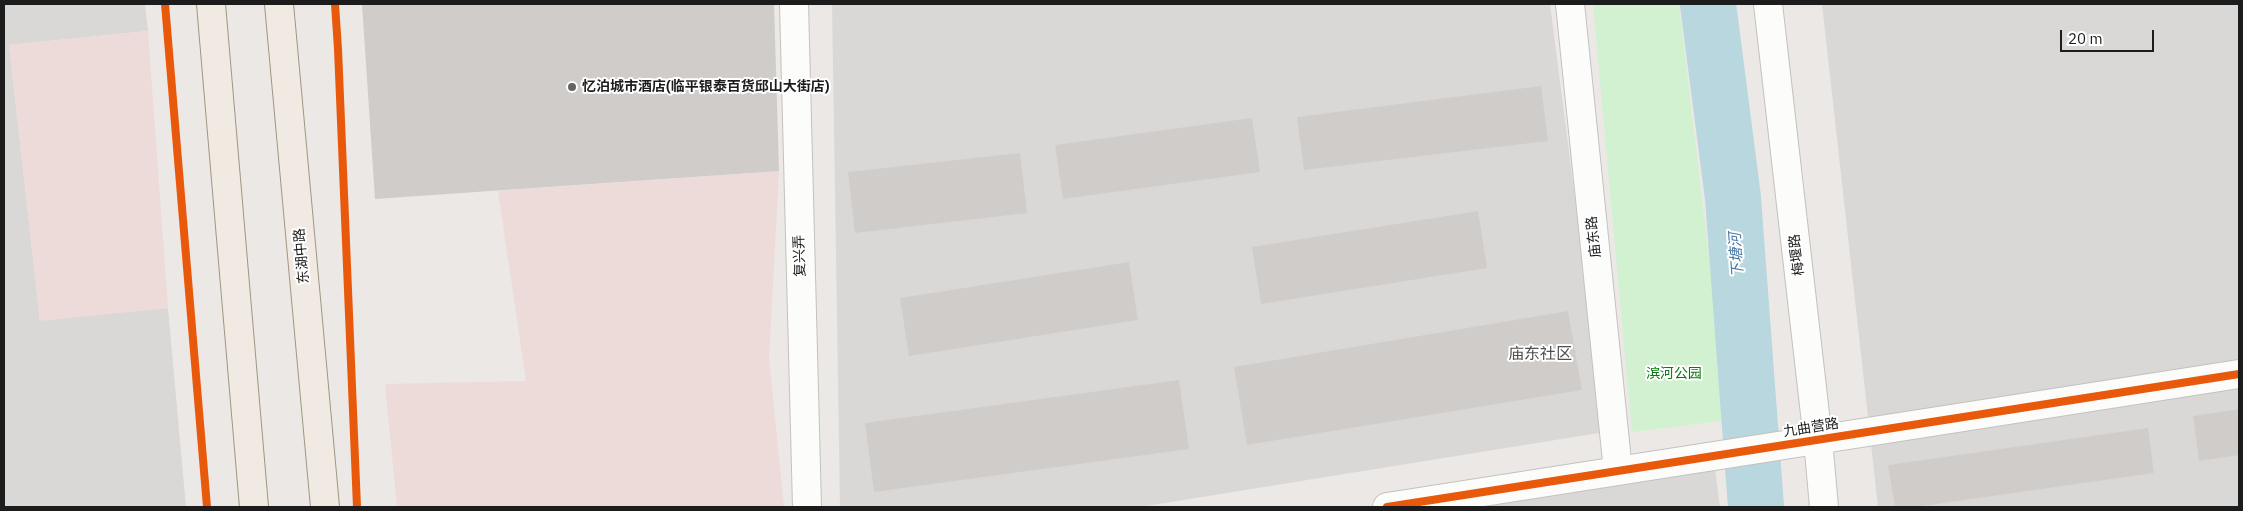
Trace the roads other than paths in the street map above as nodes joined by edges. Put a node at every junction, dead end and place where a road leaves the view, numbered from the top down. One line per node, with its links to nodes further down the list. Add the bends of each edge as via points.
1 (211, 4): 9 (main road)
2 (280, 4): 10 (main road, 东湖中路)
3 (794, 4): 11 (street, 复兴弄)
4 (1570, 4): 8 (street, 庙东路)
5 (1768, 4): 7 (street, 梅堰路)
6 (2239, 374): 7 (street, 九曲营路)
7 (1817, 440): 8 (street, 九曲营路); 13 (street, 梅堰路)
8 (1627, 470): 12 (street, 九曲营路)
9 (254, 507)
10 (325, 507)
11 (807, 507)
12 (1387, 507)
13 (1824, 507)

